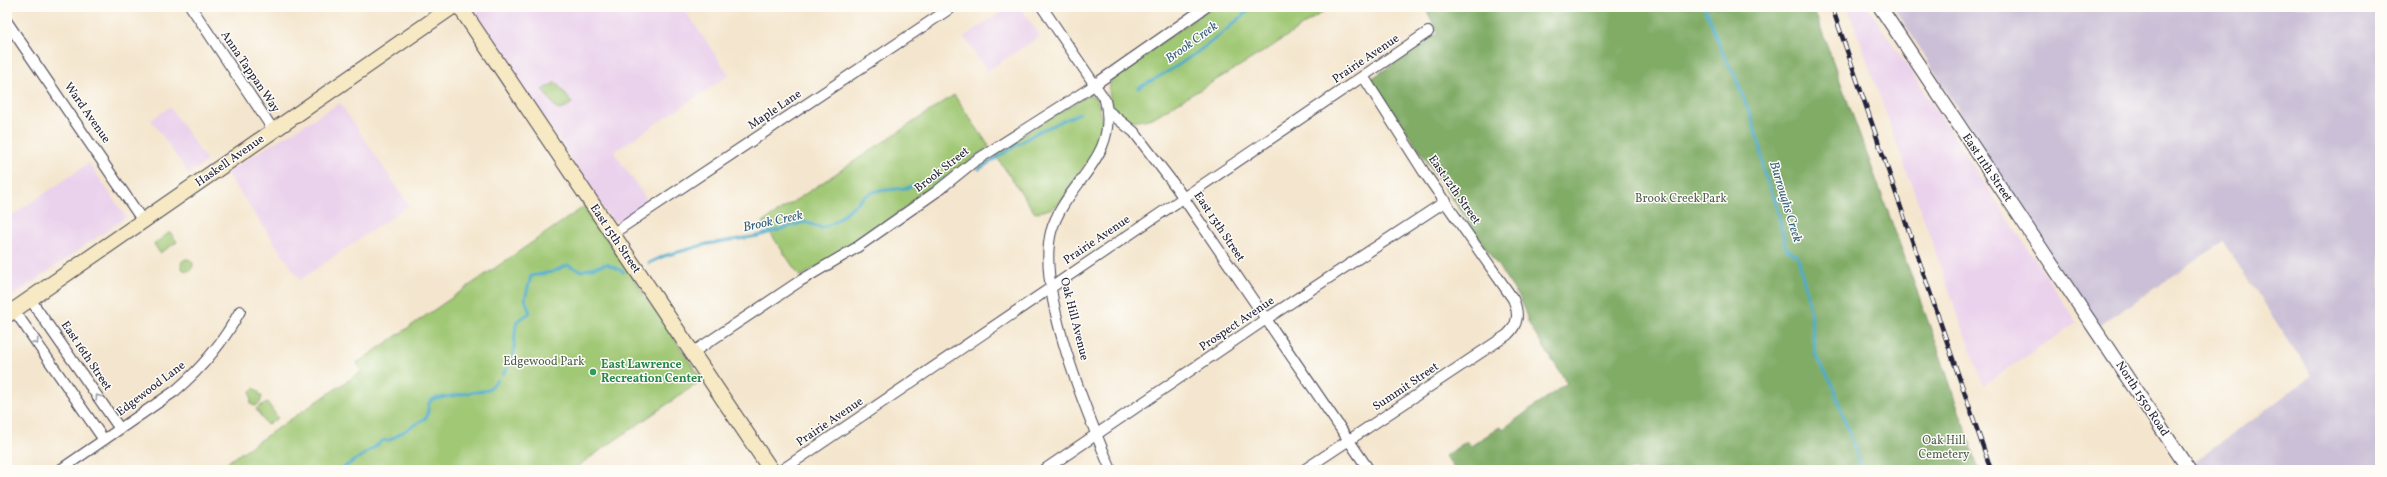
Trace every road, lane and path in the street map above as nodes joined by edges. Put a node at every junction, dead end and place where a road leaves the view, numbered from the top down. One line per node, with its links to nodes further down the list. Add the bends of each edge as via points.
1 (191, 7): 13 (street, Anna Tappan Way)
2 (452, 7): 13 (main road, Haskell Avenue)
3 (460, 7): 17 (main road, East 15th Street)
4 (952, 7): 17 (street, Maple Lane)
5 (1042, 7): 11 (street, East 13th Street)
6 (1206, 7): 11 (street, Brook Street)
7 (1880, 7): 24 (street, East 11th Street)
8 (7, 22): 16 (street, Ward Avenue)
9 (1428, 32): 10 (street, Prairie Avenue)
10 (1363, 76): 14 (street, Prairie Avenue); 15 (street, East 12th Street)
11 (1094, 85): 12 (street, East 13th Street); 25 (street, Brook Street, via 972,163 936,192 856,248 800,281)
12 (1108, 112): 14 (street, East 13th Street, via 1134,132); 18 (street, Oak Hill Avenue, via 1108,128 1100,151 1065,203 1052,232 1048,262)
13 (274, 131): 16 (main road, Haskell Avenue)
14 (1183, 197): 18 (street, Prairie Avenue); 22 (street, East 13th Street)
15 (1446, 201): 22 (street, Prospect Avenue); 23 (street, East 12th Street, via 1514,299)
16 (144, 221): 19 (main road, Haskell Avenue)
17 (612, 234): 25 (main road, East 15th Street)
18 (1051, 287): 27 (street, Oak Hill Avenue, via 1072,367); 32 (street, Prairie Avenue)
19 (30, 299): 21 (main road, Haskell Avenue); 26 (street, East 16th Street, one-way to 19)
20 (240, 311): 26 (street, Edgewood Lane, via 218,348 191,377)
21 (11, 313): 28 (street, one-way to 28)
22 (1266, 319): 27 (street, Prospect Avenue); 29 (street, East 13th Street)
23 (1517, 320): 29 (street, Summit Street, via 1507,335)
24 (2096, 328): 37 (street, North 1550 Road)
25 (692, 353): 31 (main road, East 15th Street)
26 (120, 429): 28 (street, Edgewood Lane)
27 (1096, 435): 33 (street, Prospect Avenue); 34 (street, Oak Hill Avenue)
28 (104, 440): 30 (street, Edgewood Lane)
29 (1349, 440): 35 (street, Summit Street); 36 (street, East 13th Street)
30 (60, 470)
31 (771, 470)
32 (782, 470)
33 (1044, 470)
34 (1111, 470)
35 (1304, 470)
36 (1369, 470)
37 (2189, 470)

